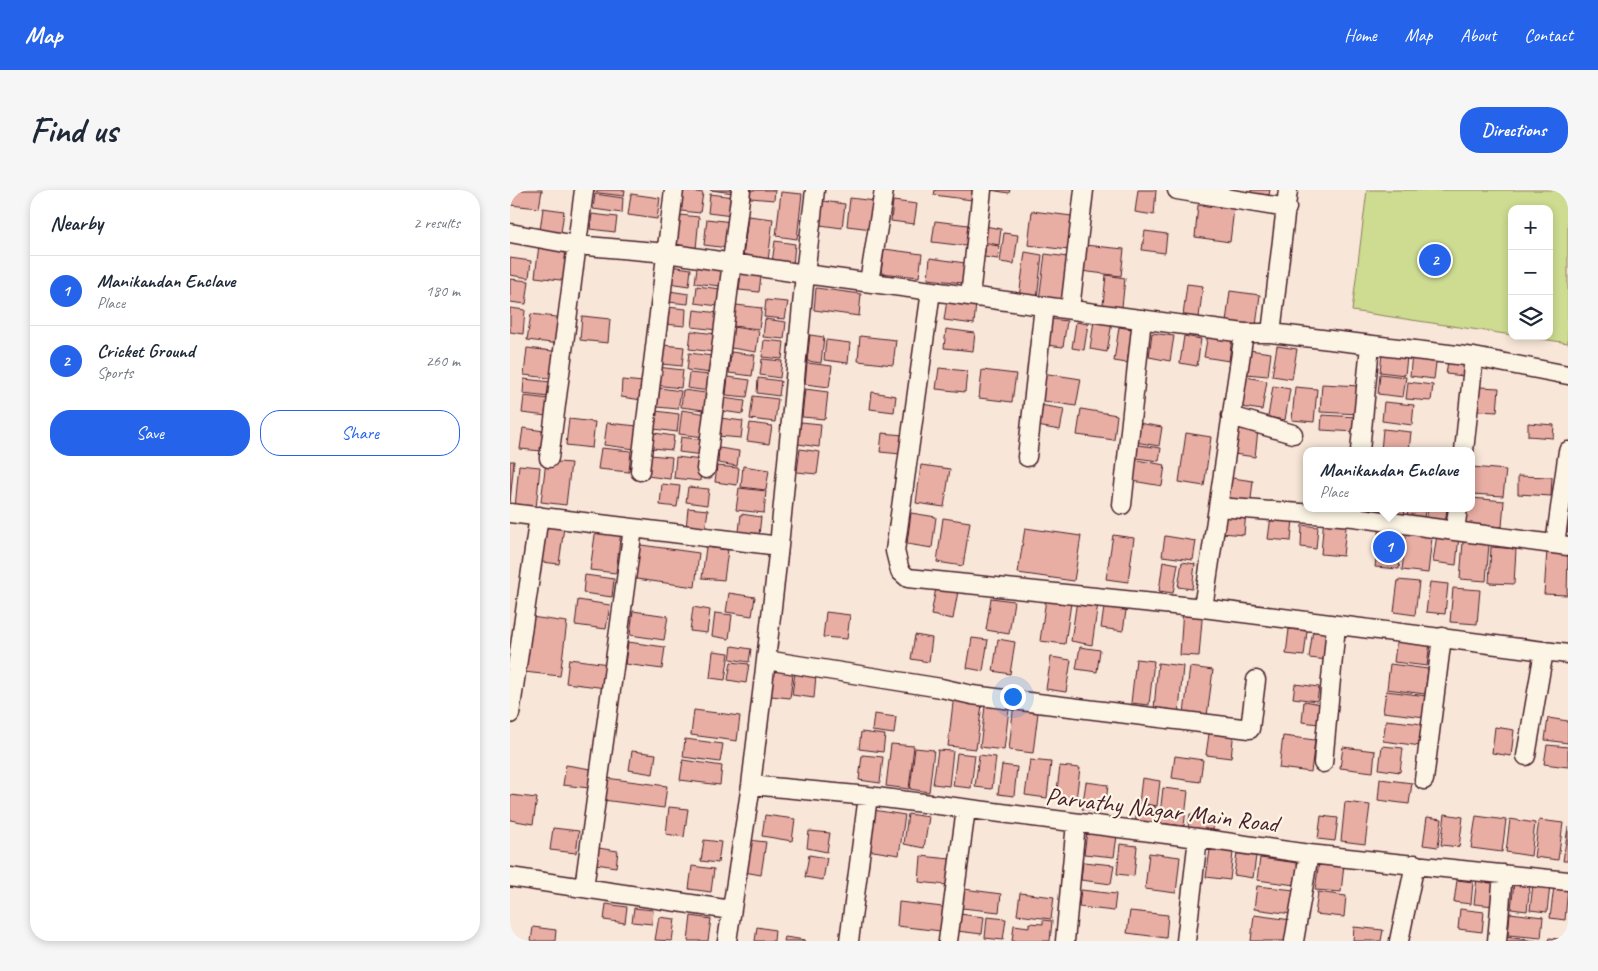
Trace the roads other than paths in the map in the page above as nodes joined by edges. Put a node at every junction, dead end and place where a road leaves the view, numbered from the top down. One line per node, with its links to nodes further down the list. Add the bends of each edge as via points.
1 (584, 190): 12 (street)
2 (674, 190): 13 (street)
3 (741, 190): 14 (street)
4 (815, 190): 15 (street)
5 (884, 190): 16 (street)
6 (982, 190): 18 (street)
7 (1084, 190): 20 (street)
8 (1177, 190): 10 (street)
9 (1288, 190): 10 (street)
10 (1287, 208): 23 (street)
11 (510, 233): 12 (street)
12 (576, 245): 13 (street); 32 (street)
13 (667, 253): 14 (street); 35 (street)
14 (732, 262): 15 (street); 34 (street)
15 (805, 274): 16 (street); 46 (street)
16 (869, 282): 17 (street)
17 (930, 290): 18 (street); 47 (street, via 895,551 900,571 908,578)
18 (970, 296): 19 (street)
19 (1044, 306): 20 (street); 33 (street)
20 (1070, 309): 21 (street)
21 (1142, 319): 22 (street); 36 (street)
22 (1244, 333): 23 (street); 27 (street)
23 (1271, 334): 24 (street)
24 (1370, 345): 25 (street); 29 (street)
25 (1474, 357): 26 (street); 30 (street)
26 (1568, 375)
27 (1231, 416): 28 (street); 37 (street)
28 (1292, 434)
29 (1360, 447)
30 (1464, 447)
31 (1568, 452): 45 (street)
32 (550, 458)
33 (1027, 458)
34 (706, 469)
35 (640, 470)
36 (1122, 505)
37 (1218, 507): 38 (street); 47 (street)
38 (1303, 510)
39 (1355, 512): 44 (street)
40 (1457, 512): 44 (street)
41 (510, 513): 42 (street)
42 (539, 516): 43 (street); 54 (street)
43 (633, 528): 46 (street); 68 (street)
44 (1455, 531): 45 (street)
45 (1561, 545)
46 (779, 546): 52 (street)
47 (1203, 608): 48 (street)
48 (1336, 626): 49 (street); 56 (street)
49 (1442, 637): 50 (street); 57 (street)
50 (1544, 651): 51 (street); 55 (street)
51 (1568, 654)
52 (766, 660): 53 (street, via 972,695 1250,729); 58 (street)
53 (1256, 680)
54 (510, 714)
55 (1526, 756)
56 (1323, 763)
57 (1424, 780)
58 (751, 785): 59 (street, Parvathy Nagar Main Road); 69 (street)
59 (868, 796): 60 (street, Parvathy Nagar Main Road); 71 (street)
60 (966, 809): 61 (street, Parvathy Nagar Main Road); 72 (street)
61 (1076, 823): 62 (street, Parvathy Nagar Main Road); 73 (street)
62 (1198, 838): 63 (street, Parvathy Nagar Main Road); 74 (street)
63 (1309, 854): 64 (street, Parvathy Nagar Main Road); 75 (street)
64 (1415, 864): 65 (street, Parvathy Nagar Main Road); 76 (street)
65 (1503, 874): 67 (street, Parvathy Nagar Main Road); 77 (street)
66 (510, 877): 68 (street)
67 (1568, 881)
68 (584, 888): 69 (street)
69 (731, 910): 70 (street)
70 (727, 941)
71 (849, 941)
72 (948, 941)
73 (1065, 941)
74 (1186, 941)
75 (1294, 941)
76 (1399, 941)
77 (1497, 941)

